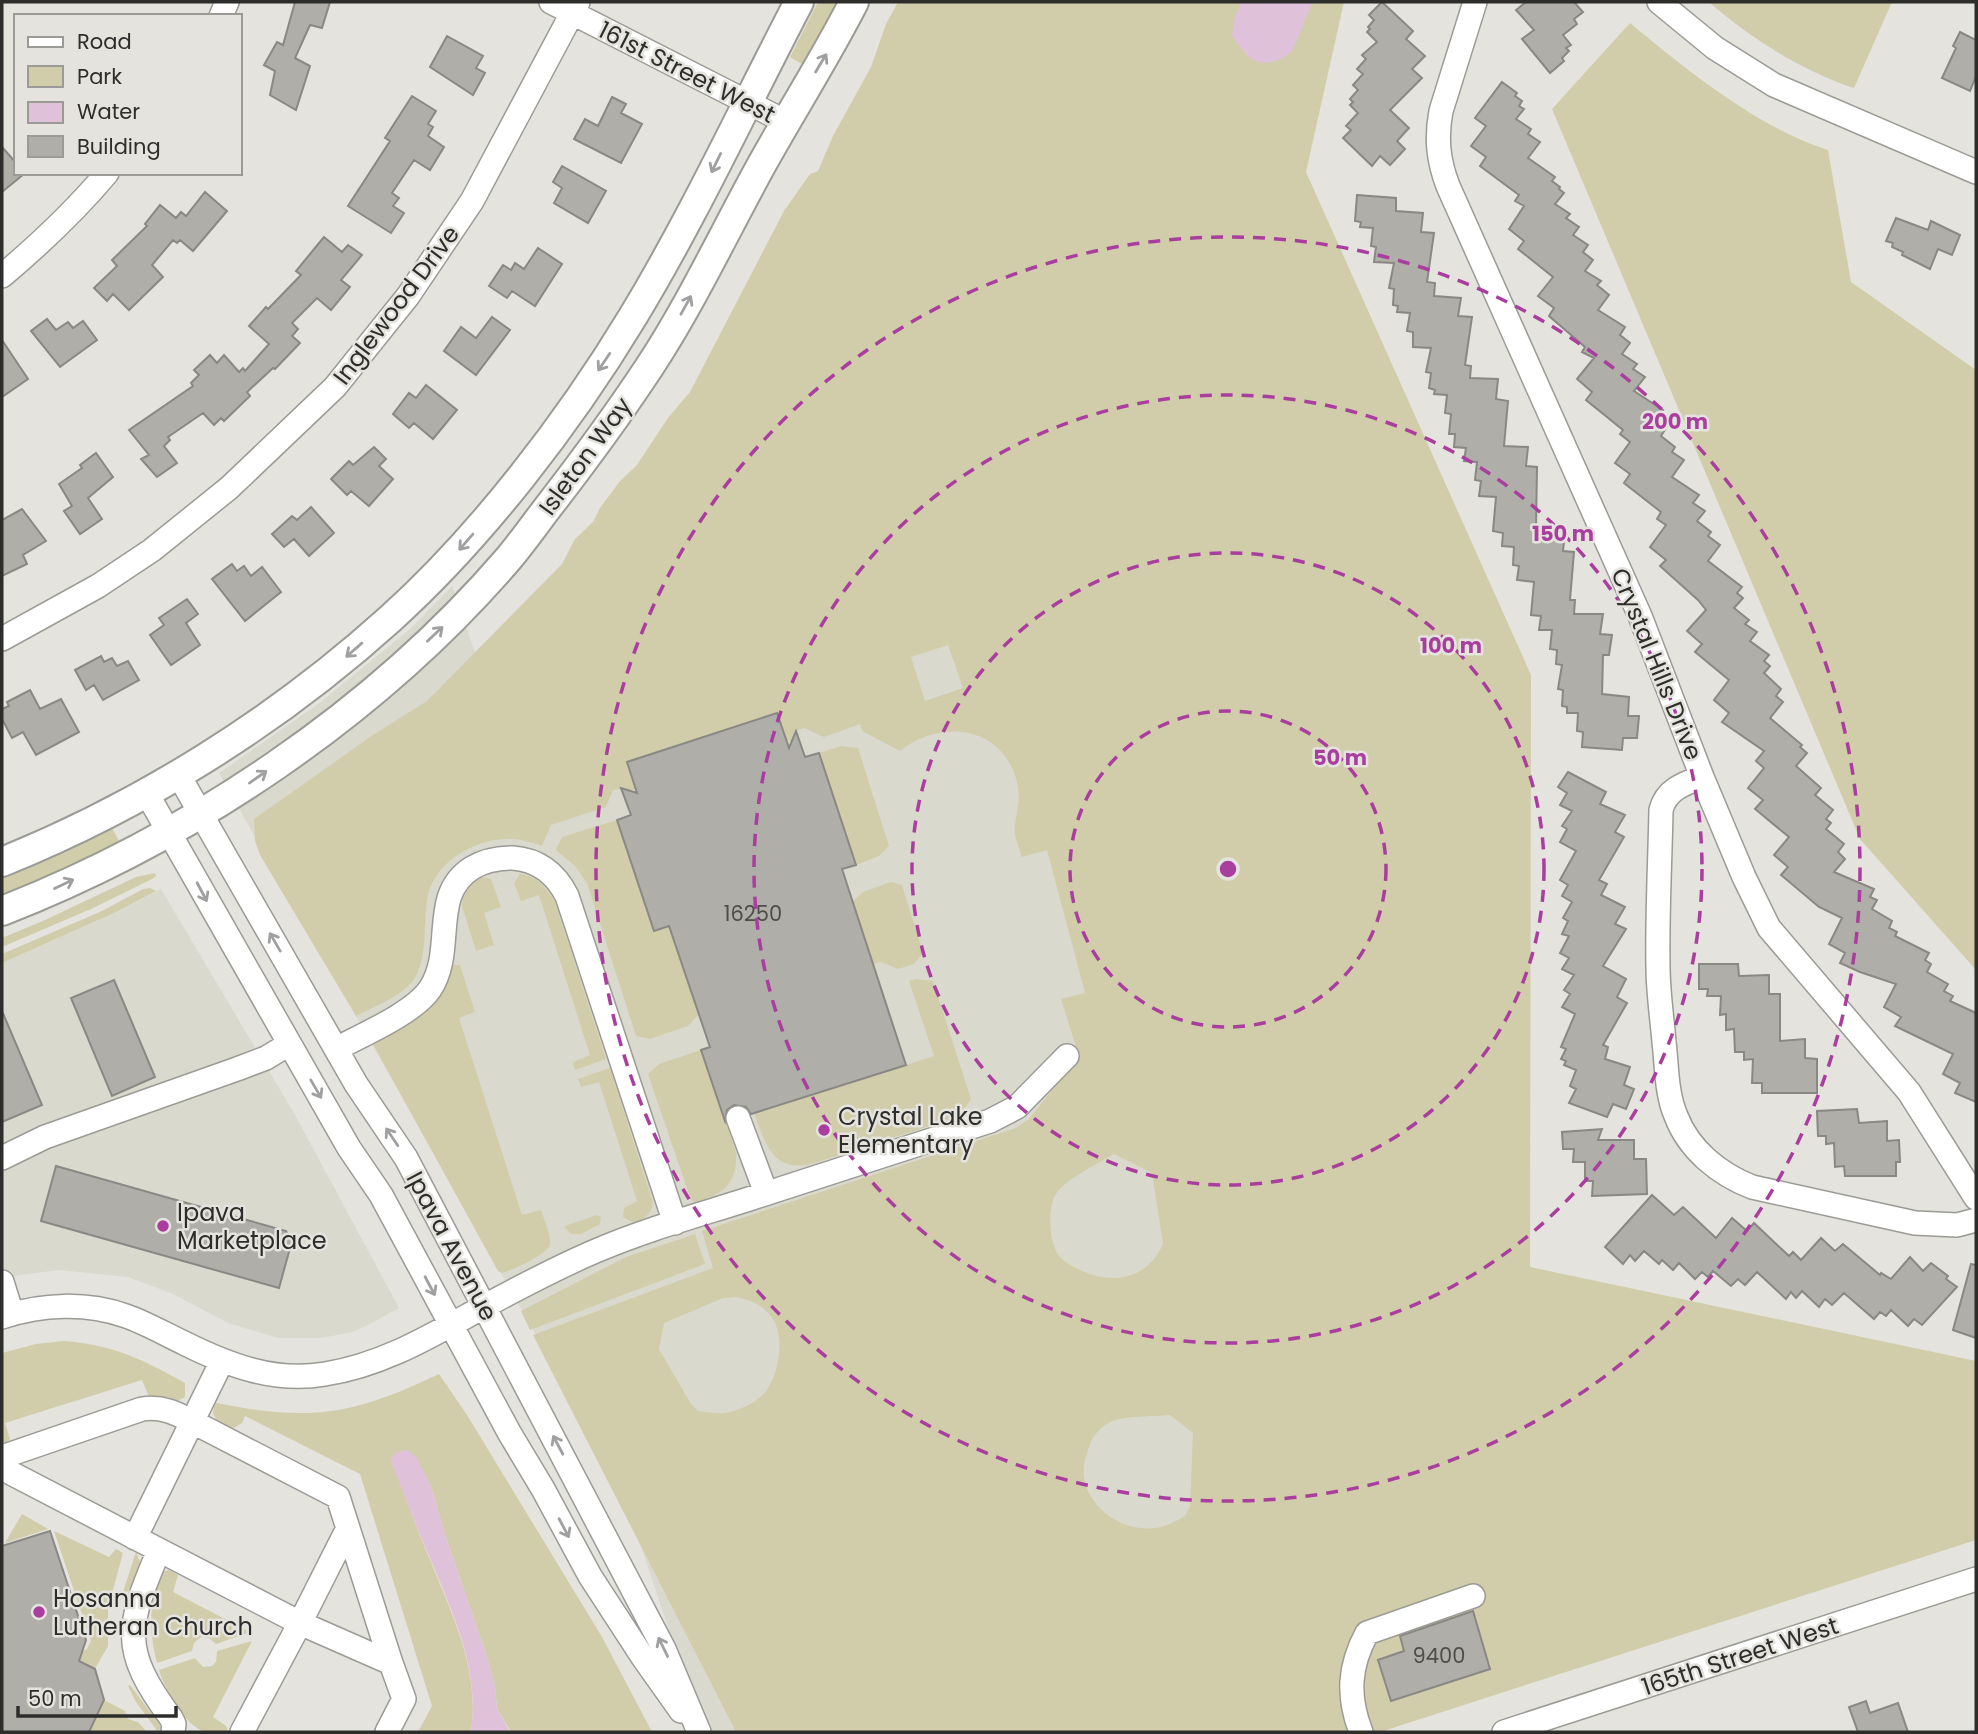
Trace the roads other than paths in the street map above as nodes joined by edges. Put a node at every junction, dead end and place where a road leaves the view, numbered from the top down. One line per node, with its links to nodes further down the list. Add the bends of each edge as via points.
1 (551, 2): 6 (street, 161st Street West)
2 (799, 2): 7 (main road, Isleton Way)
3 (854, 2): 8 (main road, Isleton Way, one-way to 3)
4 (1475, 2): 14 (street, Crystal Hills Drive, via 1441,111 1437,139 1441,166 1640,615)
5 (1660, 2): 9 (street, via 1715,48 1774,85)
6 (575, 8): 7 (street, 161st Street West); 12 (street, Inglewood Drive, via 472,201 408,296 335,387 229,488 152,550)
7 (746, 102): 8 (street, 161st Street West); 13 (main road, Isleton Way, one-way to 13, via 664,261 608,357 549,440 467,541 341,662 246,732)
8 (786, 122): 16 (main road, Isleton Way, one-way to 8, via 299,748 398,669 510,557 651,364)
9 (1976, 172)
10 (105, 175): 11 (street, via 41,243)
11 (2, 275)
12 (2, 639)
13 (178, 774): 15 (main road, Isleton Way); 16 (street, Ipava Avenue)
14 (1702, 778): 26 (street, Crystal Hills Drive, via 1769,928 1909,1092); 27 (street, via 1680,785 1664,799 1661,810 1658,978 1668,1087 1675,1115 1688,1139 1716,1168 1752,1187 1915,1223 1957,1225)
15 (146, 792): 17 (street, Ipava Avenue); 18 (main road, Isleton Way)
16 (201, 813): 17 (main road, Isleton Way); 21 (street, Ipava Avenue, one-way to 16)
17 (169, 833): 19 (main road, Isleton Way, one-way to 17); 20 (street, Ipava Avenue, one-way to 20)
18 (2, 862)
19 (2, 911)
20 (289, 1044): 24 (street, via 266,1058 56,1133); 32 (street, Ipava Avenue, one-way to 32)
21 (335, 1049): 28 (street, via 412,1007 431,987 443,959 448,898 469,870 497,859 526,860 544,867 568,896); 30 (street, Ipava Avenue, one-way to 21, via 405,1158)
22 (1066, 1056): 25 (street, via 1017,1107 990,1121)
23 (738, 1118): 25 (street)
24 (2, 1158)
25 (766, 1193): 28 (street)
26 (1976, 1198)
27 (1976, 1220)
28 (675, 1223): 30 (street, via 599,1250)
29 (2, 1282): 31 (street)
30 (485, 1306): 32 (street); 47 (street, Ipava Avenue, one-way to 30, via 664,1649)
31 (7, 1315): 33 (street, via 59,1307 111,1311)
32 (451, 1325): 33 (street, via 373,1363 308,1377 254,1372); 47 (street, Ipava Avenue, one-way to 47, via 590,1576)
33 (222, 1361): 34 (street)
34 (193, 1422): 35 (street, via 165,1409 142,1409); 37 (street, via 338,1497); 38 (street)
35 (2, 1457)
36 (2, 1466): 38 (street)
37 (348, 1528): 42 (street); 43 (street)
38 (135, 1538): 39 (street)
39 (159, 1550): 42 (street); 44 (street, via 136,1610 134,1640 142,1675)
40 (1976, 1579): 49 (street, 165th Street West)
41 (1473, 1596): 48 (street, via 1367,1633 1350,1680)
42 (300, 1623): 43 (street); 45 (street)
43 (391, 1663): 46 (street, via 404,1699)
44 (177, 1730)
45 (242, 1732)
46 (387, 1732)
47 (698, 1732)
48 (1361, 1732)
49 (1504, 1732)

